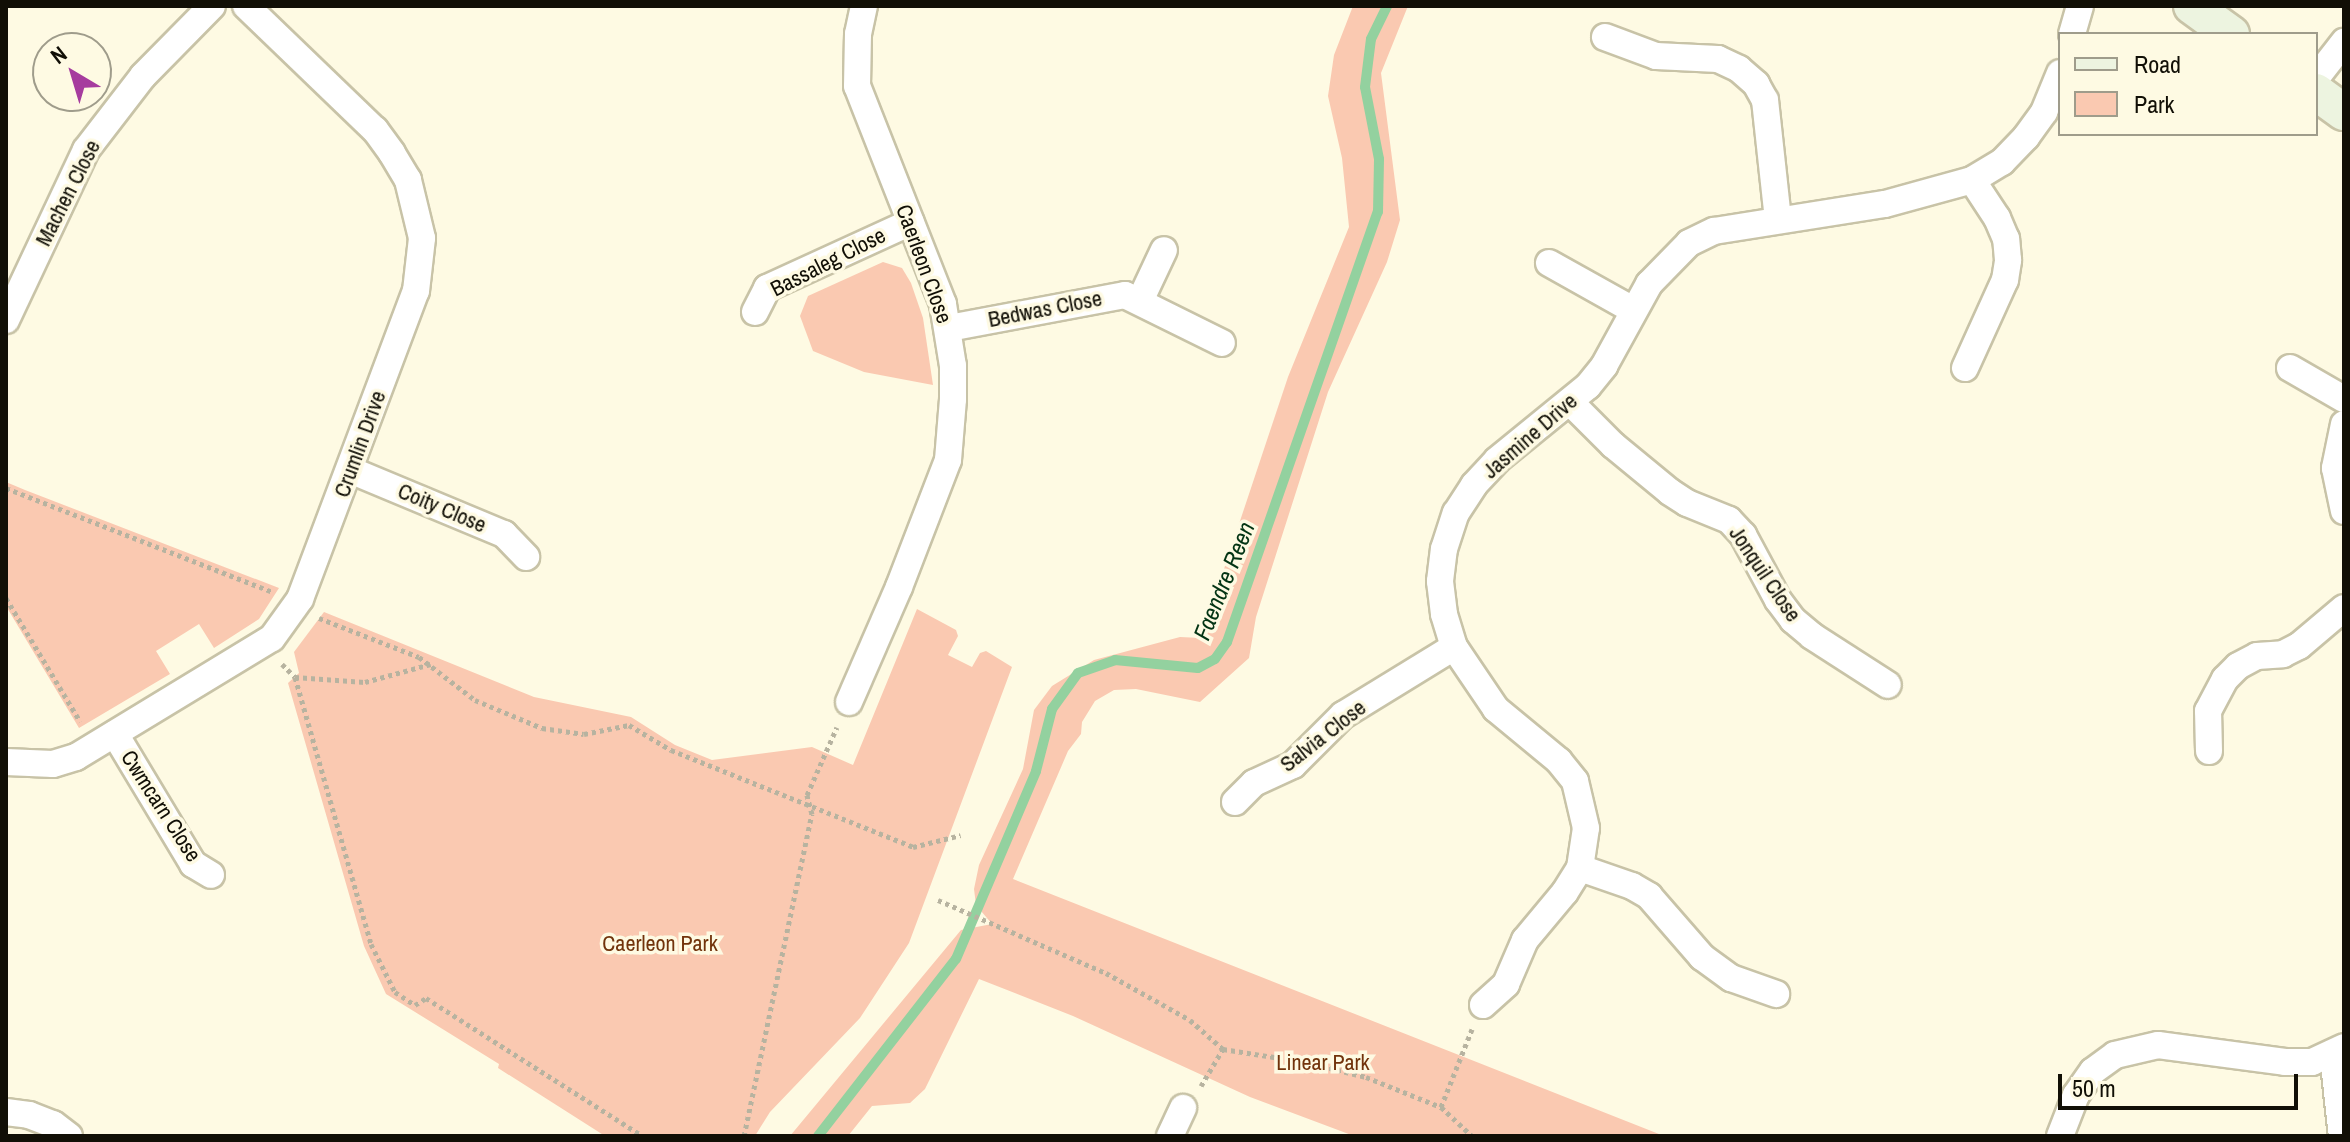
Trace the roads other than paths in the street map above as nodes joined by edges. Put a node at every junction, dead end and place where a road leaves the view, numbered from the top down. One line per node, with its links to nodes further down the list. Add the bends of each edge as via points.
1 (212, 6): 22 (street, Machen Close, via 143,76 86,150)
2 (246, 6): 30 (street, Crumlin Drive, via 375,130 400,166 416,206 422,238 416,291)
3 (864, 6): 16 (street, Caerleon Close, via 857,86)
4 (2080, 6): 6 (street)
5 (2192, 6): 7 (street)
6 (2073, 32)
7 (2228, 32)
8 (1605, 37): 15 (street, via 1656,56 1718,59 1756,84 1765,100)
9 (2344, 42): 10 (street)
10 (2318, 75)
11 (2058, 78): 14 (street, Jasmine Drive, via 2026,137 2002,162)
12 (2318, 93): 13 (street)
13 (2344, 112)
14 (1972, 180): 15 (street, Jasmine Drive, via 1885,204); 25 (street, via 1997,218 2008,260 2005,280)
15 (1778, 219): 20 (street, Jasmine Drive, via 1714,231 1689,243 1666,262)
16 (911, 222): 21 (street, Bassaleg Close, via 767,288); 23 (street, Caerleon Close)
17 (1164, 250): 19 (street)
18 (1549, 263): 20 (street)
19 (1140, 301): 23 (street, Bedwas Close, via 1105,296); 24 (street, Bedwas Close)
20 (1633, 310): 28 (street, Jasmine Drive, via 1604,366)
21 (755, 312)
22 (6, 320)
23 (949, 328): 36 (street, Caerleon Close, via 953,399 948,460)
24 (1222, 343)
25 (1965, 368)
26 (2290, 368): 27 (street)
27 (2344, 399)
28 (1570, 402): 34 (street, Jasmine Drive, via 1497,460 1456,513 1440,581); 35 (street, Jonquil Close, via 1670,492 1729,520 1793,620)
29 (2344, 424): 31 (street, via 2335,468)
30 (350, 470): 32 (street, Coity Close, via 504,534); 37 (street, Crumlin Drive, via 300,599 272,638)
31 (2344, 511)
32 (526, 557)
33 (2344, 608): 38 (street, via 2299,646 2283,654 2257,656 2225,679 2208,711)
34 (1454, 647): 40 (street, Salvia Close, via 1343,715 1293,765 1254,783); 41 (street, Jasmine Drive, via 1496,709 1559,761 1575,781 1586,828)
35 (1888, 685)
36 (849, 702)
37 (115, 734): 39 (street, Crumlin Drive, via 53,764); 42 (street, Cwmcarn Close, via 193,864)
38 (2209, 751)
39 (6, 762)
40 (1235, 802)
41 (1580, 868): 43 (street, via 1649,896 1702,957 1731,978); 44 (street, Jasmine Drive, via 1525,940 1506,984)
42 (211, 875)
43 (1776, 994)
44 (1483, 1005)
45 (2338, 1051): 50 (street, via 2312,1062 2158,1045 2115,1055 2093,1071 2076,1095); 51 (street)
46 (1183, 1108): 49 (street)
47 (6, 1112): 48 (street, via 53,1124)
48 (69, 1136)
49 (1170, 1136)
50 (2060, 1136)
51 (2342, 1136)

